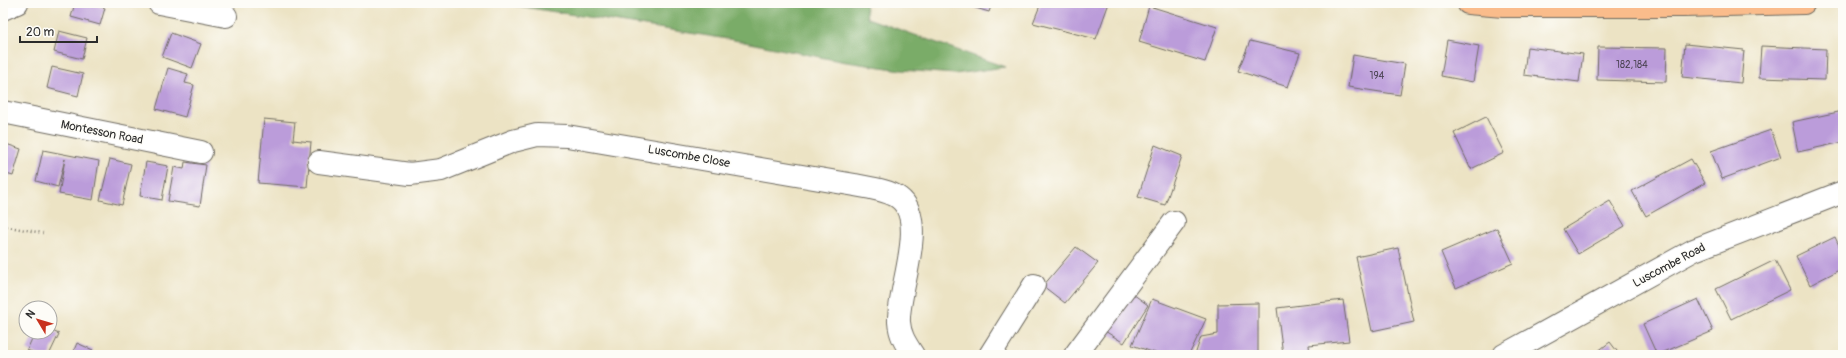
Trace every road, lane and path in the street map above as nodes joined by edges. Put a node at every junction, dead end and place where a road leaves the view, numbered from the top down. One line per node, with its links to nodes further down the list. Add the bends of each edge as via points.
1 (17, 3): 5 (street)
2 (159, 3): 6 (street)
3 (1468, 3): 4 (highway, via 1510,6 1683,6)
4 (1804, 3)
5 (3, 9)
6 (226, 16)
7 (3, 112): 8 (street, Montesson Road)
8 (200, 152)
9 (319, 162): 15 (street, Luscombe Close, via 410,174 440,170 537,135 567,136 882,192 899,199 910,213 912,232 899,321 902,340)
10 (1843, 192): 18 (street, Luscombe Road, via 1694,250)
11 (1174, 222): 17 (street)
12 (3, 226): 13 (path)
13 (43, 232)
14 (1034, 285): 16 (street)
15 (913, 355)
16 (990, 355)
17 (1075, 355)
18 (1504, 355)

